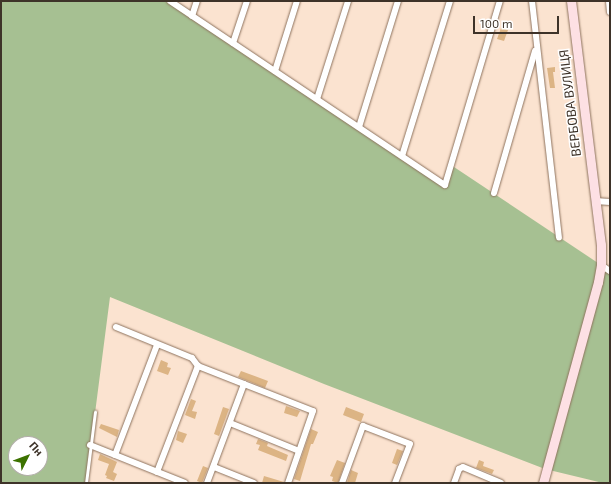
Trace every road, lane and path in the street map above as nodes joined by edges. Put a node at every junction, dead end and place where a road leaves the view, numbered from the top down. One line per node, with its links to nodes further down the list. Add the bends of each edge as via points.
1 (170, 1): 13 (street)
2 (197, 1): 13 (street)
3 (247, 1): 14 (street)
4 (297, 1): 16 (street)
5 (348, 1): 17 (street)
6 (398, 1): 18 (street)
7 (450, 1): 19 (street)
8 (500, 1): 19 (street, via 445,185)
9 (532, 1): 15 (street)
10 (571, 1): 21 (street, ВЕРБОВА ВУЛИЦЯ)
11 (609, 1): 12 (street)
12 (610, 12)
13 (192, 16): 14 (street)
14 (233, 43): 16 (street)
15 (536, 47): 20 (street); 23 (street)
16 (275, 71): 17 (street)
17 (317, 99): 18 (street)
18 (359, 127): 19 (street)
19 (402, 156)
20 (494, 193)
21 (595, 202): 22 (street); 24 (street, ВЕРБОВА ВУЛИЦЯ)
22 (610, 202)
23 (559, 237)
24 (601, 265): 25 (street); 47 (street, ВЕРБОВА ВУЛИЦЯ)
25 (610, 271)
26 (116, 327): 27 (street)
27 (157, 344): 28 (street, via 192,358); 34 (street)
28 (198, 366): 29 (street); 36 (street)
29 (244, 384): 31 (street); 33 (street, via 314,411)
30 (95, 412): 32 (lane)
31 (230, 423): 33 (street); 35 (street)
32 (90, 445): 34 (street); 38 (lane)
33 (299, 451): 42 (street)
34 (115, 455): 36 (street)
35 (214, 467): 40 (street); 41 (street)
36 (157, 472): 37 (street)
37 (175, 481): 39 (street)
38 (86, 483)
39 (185, 483)
40 (207, 483)
41 (254, 483)
42 (288, 483)
43 (342, 483): 44 (street, via 363,426 410,444)
44 (395, 483)
45 (454, 483): 46 (street, via 459,469 463,467)
46 (501, 483)
47 (543, 483)

